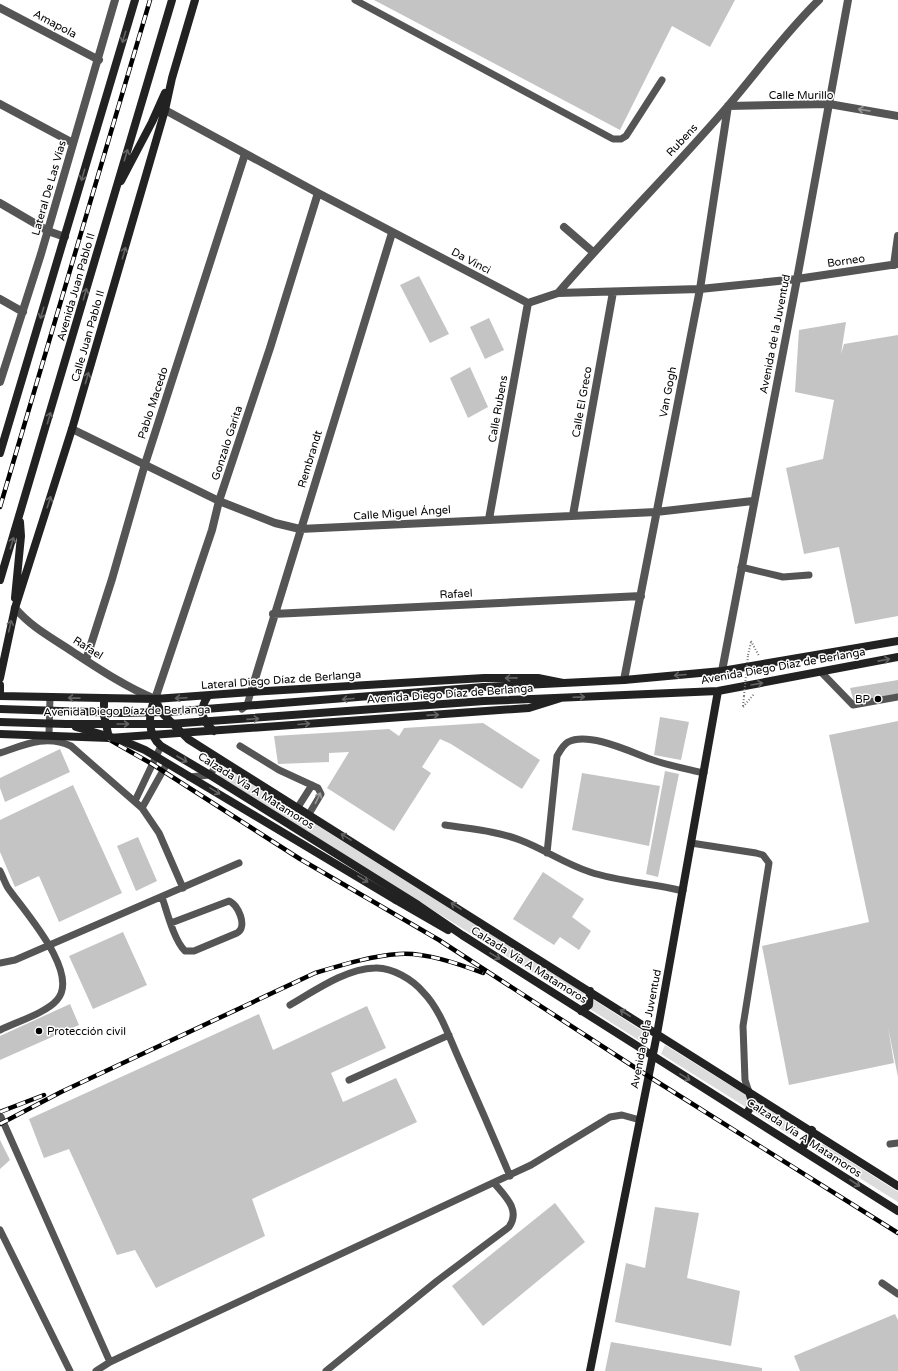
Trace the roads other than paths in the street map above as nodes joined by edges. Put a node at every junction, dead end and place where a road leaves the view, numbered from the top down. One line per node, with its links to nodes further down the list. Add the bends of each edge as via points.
1 (116, 0): 9 (street, Lateral De Las Vías)
2 (135, 0): 26 (street, one-way to 26)
3 (172, 0): 20 (street, Avenida Juan Pablo II, one-way to 3)
4 (195, 0): 10 (street, Calle Juan Pablo II)
5 (355, 0): 11 (lane, via 613,139 626,136)
6 (819, 0): 14 (street, Rubens, via 774,48)
7 (848, 0): 13 (street, Avenida de la Juventud)
8 (0, 8): 9 (street, Amapola)
9 (99, 60): 17 (street, Lateral De Las Vías)
10 (172, 78): 15 (street, Calle Juan Pablo II); 20 (street)
11 (662, 80)
12 (0, 104): 17 (street)
13 (829, 104): 14 (street, Calle Murillo); 16 (street, Calle Murillo, one-way to 13); 29 (street, Avenida de la Juventud)
14 (728, 106): 27 (street, Rubens); 30 (street, Van Gogh)
15 (165, 110): 18 (street, Da Vinci); 37 (street, Calle Juan Pablo II, one-way to 15)
16 (898, 116)
17 (74, 142): 23 (street, Lateral De Las Vías)
18 (245, 154): 19 (street, Da Vinci); 39 (street, Pablo Macedo)
19 (318, 193): 24 (street, Da Vinci); 40 (street, Gonzalo Garita)
20 (113, 196): 44 (street, Avenida Juan Pablo II, one-way to 20)
21 (0, 203): 23 (street)
22 (564, 227): 27 (street)
23 (48, 232): 26 (street); 35 (street, Lateral De Las Vías)
24 (392, 233): 34 (street, Da Vinci); 46 (street, Rembrandt)
25 (898, 236): 28 (street)
26 (65, 237): 38 (street, one-way to 38)
27 (593, 252): 32 (street, Rubens)
28 (896, 264): 29 (street, Borneo)
29 (798, 279): 30 (street); 41 (street, Avenida de la Juventud)
30 (700, 289): 31 (street); 42 (street, Van Gogh)
31 (613, 292): 32 (street); 43 (street, Calle El Greco)
32 (558, 293): 34 (street)
33 (0, 299): 35 (street)
34 (528, 303): 45 (street, Calle Rubens)
35 (23, 312): 36 (street, Lateral De Las Vías)
36 (0, 382)
37 (72, 430): 39 (street, Calle Miguel Ángel); 51 (street, Calle Juan Pablo II, one-way to 37)
38 (0, 452)
39 (145, 464): 40 (street, Calle Miguel Ángel); 55 (street, Pablo Macedo)
40 (219, 501): 46 (street, Calle Miguel Ángel, via 275,523); 70 (street, Gonzalo Garita, via 212,530)
41 (753, 501): 42 (street, Calle Miguel Ángel); 47 (street, Avenida de la Juventud)
42 (656, 512): 43 (street, Calle Miguel Ángel); 50 (street, Van Gogh)
43 (573, 515): 45 (street, Calle Miguel Ángel)
44 (20, 518): 49 (street, Avenida Juan Pablo II, one-way to 44); 51 (street)
45 (489, 519): 46 (street, Calle Miguel Ángel)
46 (300, 529): 52 (street, Rembrandt)
47 (742, 567): 48 (lane, via 783,577); 56 (street, Avenida de la Juventud)
48 (809, 575)
49 (0, 580)
50 (641, 596): 52 (street, Rafael); 59 (street, Van Gogh)
51 (15, 608): 55 (street, Rafael, via 27,622); 58 (street, Calle Juan Pablo II, one-way to 51)
52 (273, 614): 63 (street, Rembrandt)
53 (898, 641): 56 (street, Avenida Diego Díaz de Berlanga)
54 (898, 657): 57 (street, Avenida Diego Díaz de Berlanga, one-way to 54)
55 (86, 660): 70 (street, Rafael)
56 (722, 671): 59 (street, Avenida Diego Díaz de Berlanga, one-way to 59)
57 (821, 672): 62 (street, Avenida Diego Díaz de Berlanga, one-way to 57); 67 (lane, via 853,705)
58 (0, 678)
59 (624, 680): 60 (street, Avenida Diego Díaz de Berlanga)
60 (563, 683): 63 (street, Lateral Diego Díaz de Berlanga, one-way to 63, via 538,678 484,678); 72 (street, Avenida Diego Díaz de Berlanga, one-way to 72, bridge, via 168,712)
61 (0, 685): 64 (street)
62 (718, 691): 69 (street, Avenida Diego Díaz de Berlanga, one-way to 62); 91 (street, Avenida de la Juventud)
63 (251, 692): 65 (street, Lateral Diego Díaz de Berlanga); 73 (lane, via 242,709)
64 (0, 696): 66 (street, Lateral Diego Díaz de Berlanga); 71 (lane)
65 (208, 696): 70 (street, Lateral Diego Díaz de Berlanga, one-way to 70); 79 (street, via 202,712)
66 (50, 697): 68 (street, Lateral Diego Díaz de Berlanga, one-way to 66); 74 (lane)
67 (898, 697)
68 (104, 698): 70 (street, Lateral Diego Díaz de Berlanga); 84 (street, via 104,716)
69 (561, 698): 78 (street, Avenida Diego Díaz de Berlanga, one-way to 69, bridge, via 196,722 484,701); 79 (street, one-way to 69, via 529,708)
70 (155, 699): 75 (street, Calzada Vía A Matamoros); 83 (street, via 149,718)
71 (0, 706)
72 (0, 710): 74 (lane)
73 (216, 711)
74 (49, 712): 76 (lane); 82 (lane)
75 (161, 712): 80 (street, Calzada Vía A Matamoros); 83 (street, via 161,725)
76 (85, 713)
77 (0, 722): 78 (street, Avenida Diego Díaz de Berlanga, bridge)
78 (66, 724): 107 (street, one-way to 107, bridge, via 145,750 437,925)
79 (214, 731): 80 (street)
80 (181, 733): 83 (street); 89 (street, Calzada Vía A Matamoros)
81 (0, 734): 82 (street)
82 (49, 734): 84 (street)
83 (152, 735): 84 (street); 85 (street, Calzada Vía A Matamoros)
84 (109, 738)
85 (161, 746): 88 (lane); 92 (street, Calzada Vía A Matamoros, one-way to 92)
86 (240, 746): 93 (lane, via 283,772)
87 (0, 753): 94 (lane, via 46,739 63,742 78,751)
88 (154, 759): 90 (lane); 94 (lane)
89 (220, 759): 92 (lane); 95 (street, Calzada Vía A Matamoros)
90 (165, 767): 92 (lane, via 182,776); 96 (lane)
91 (704, 773): 99 (street, Avenida de la Juventud); 100 (lane, via 668,765 631,750 588,739 569,742 562,747 557,756)
92 (210, 775): 107 (street, Calzada Vía A Matamoros)
93 (312, 785): 95 (lane); 97 (lane, one-way to 93, via 321,794 320,790)
94 (135, 801): 96 (lane)
95 (298, 807): 97 (street, Calzada Vía A Matamoros)
96 (142, 808): 103 (lane, via 159,833)
97 (309, 814): 110 (street, Calzada Vía A Matamoros, one-way to 97)
98 (445, 825): 100 (lane, via 507,835)
99 (691, 843): 104 (street, Avenida de la Juventud); 118 (lane, via 756,853 763,855 769,863 743,1026 745,1080)
100 (547, 853): 104 (lane, via 571,866 606,877)
101 (239, 864): 103 (lane)
102 (0, 871): 108 (lane, via 8,887)
103 (183, 888): 105 (lane)
104 (683, 891): 114 (street, Avenida de la Juventud)
105 (162, 897): 106 (lane); 108 (lane)
106 (171, 923): 106 (lane, via 182,947 190,952 237,933 243,925 236,906 229,901)
107 (462, 935): 112 (street, Calzada Vía A Matamoros, one-way to 112)
108 (50, 945): 109 (lane); 113 (lane, via 62,976 61,995 50,1007)
109 (0, 963)
110 (590, 991): 112 (street, via 589,1005); 114 (street, Calzada Vía A Matamoros, one-way to 110)
111 (290, 1005): 115 (lane, via 357,970 388,970 409,980 424,992)
112 (581, 1011): 116 (street, Calzada Vía A Matamoros)
113 (0, 1030)
114 (658, 1034): 116 (street, Avenida de la Juventud); 118 (street, Calzada Vía A Matamoros)
115 (449, 1036): 117 (lane); 126 (lane)
116 (652, 1056): 119 (street, Calzada Vía A Matamoros, one-way to 119); 121 (street, Avenida de la Juventud)
117 (349, 1080)
118 (749, 1092): 119 (street, via 753,1104); 122 (street, Calzada Vía A Matamoros)
119 (746, 1114): 125 (street, Calzada Vía A Matamoros)
120 (1, 1118): 133 (lane)
121 (640, 1120): 126 (lane, via 616,1115 610,1117); 137 (street, Avenida de la Juventud)
122 (812, 1130): 125 (street); 128 (street, Calzada Vía A Matamoros)
123 (898, 1143): 124 (lane)
124 (890, 1144)
125 (802, 1149): 129 (street, Calzada Vía A Matamoros, one-way to 129)
126 (510, 1176): 127 (lane)
127 (494, 1183): 133 (lane); 136 (lane, via 513,1207 514,1216 509,1226)
128 (898, 1186)
129 (898, 1211)
130 (0, 1230): 134 (lane)
131 (882, 1283): 132 (lane)
132 (898, 1294)
133 (110, 1362): 135 (lane)
134 (70, 1371)
135 (96, 1371)
136 (326, 1371)
137 (590, 1371)

